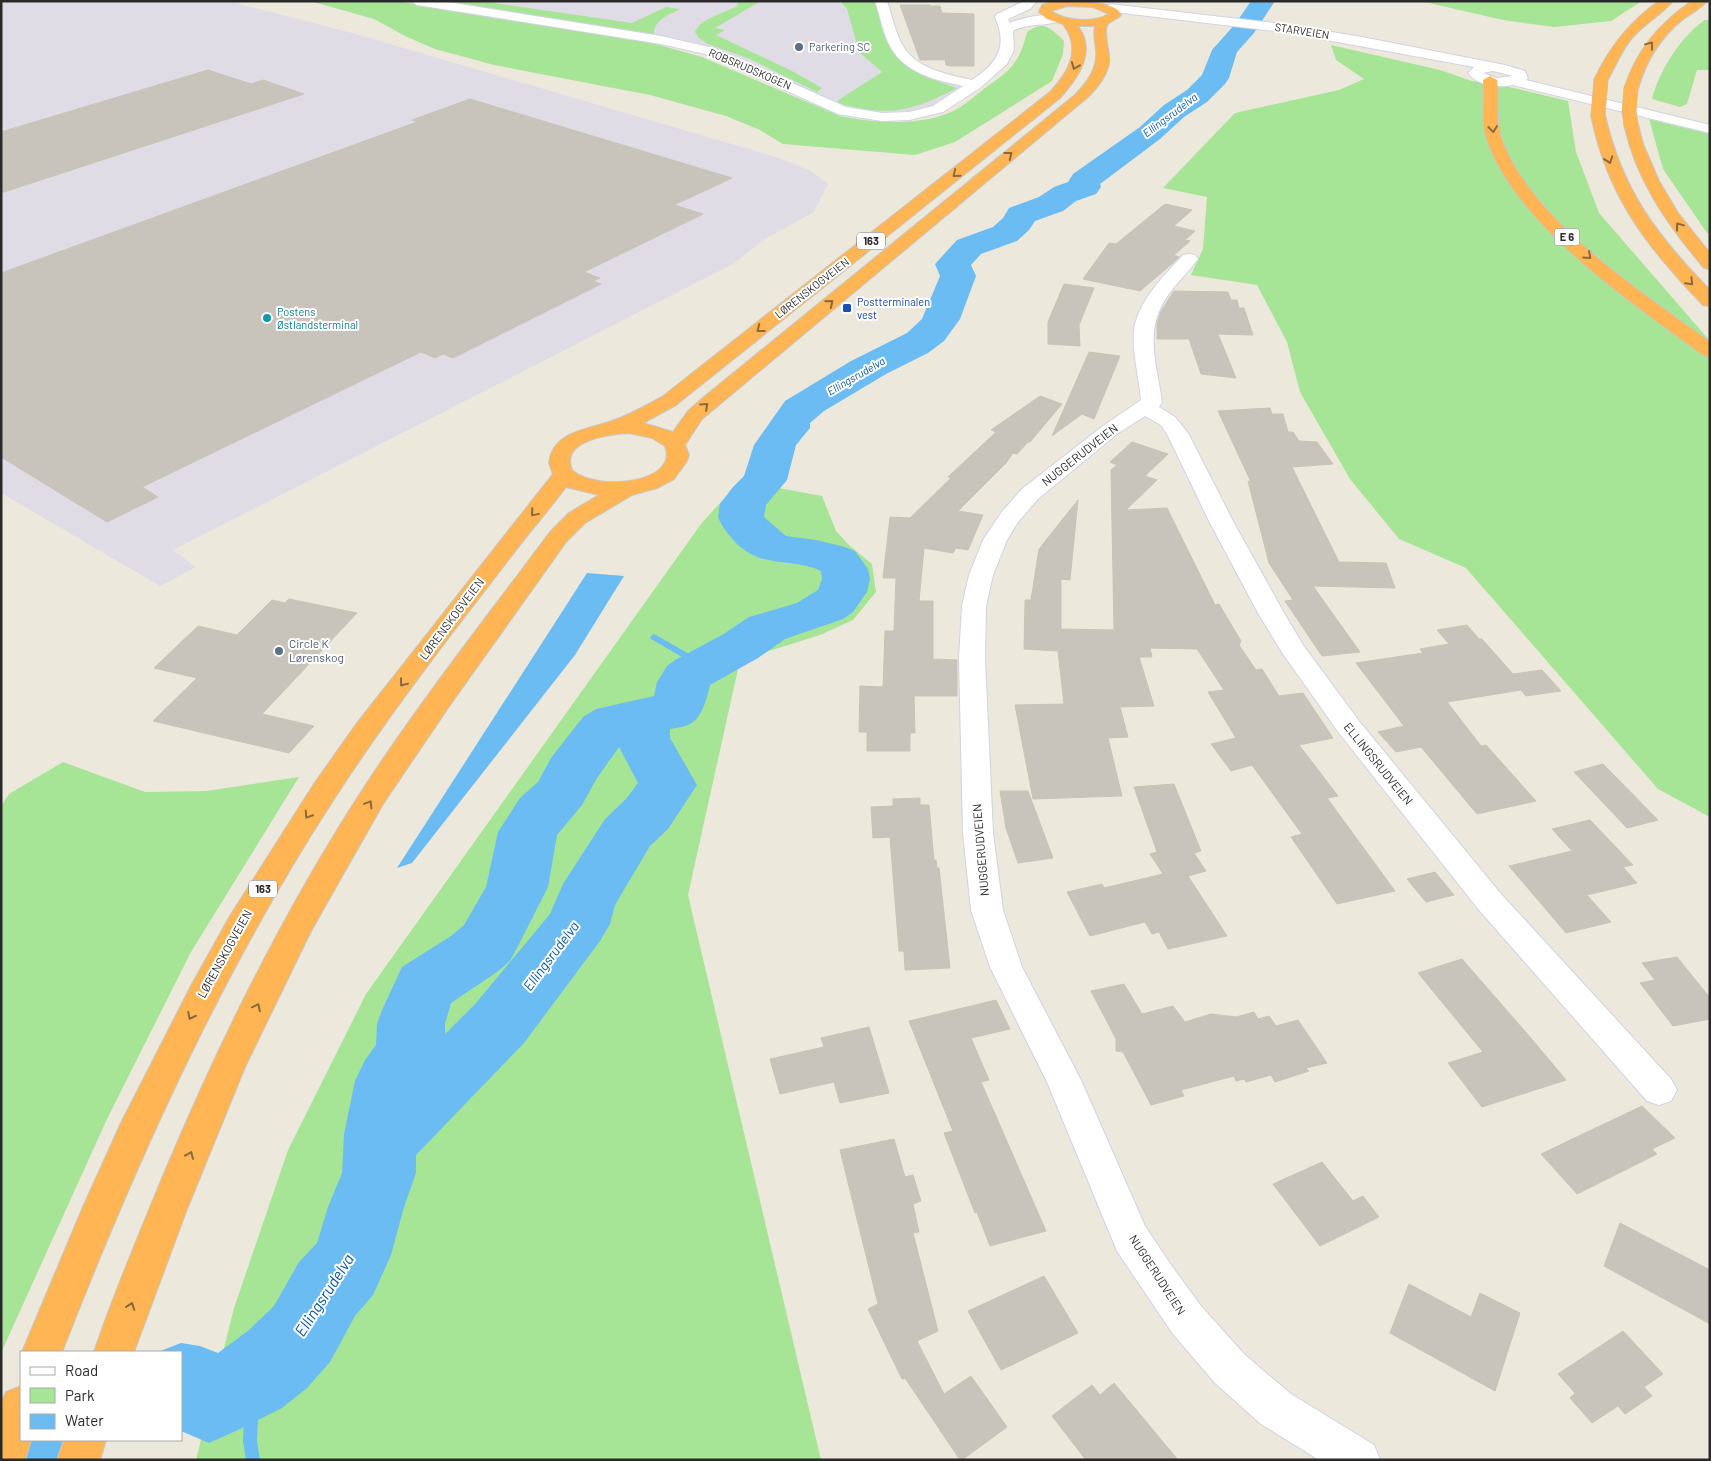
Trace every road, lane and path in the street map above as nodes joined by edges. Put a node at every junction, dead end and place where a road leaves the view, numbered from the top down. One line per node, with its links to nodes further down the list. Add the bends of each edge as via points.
1 (417, 1): 13 (street, ROBSRUDSKOGEN, via 661,40 709,51 832,106 858,114 910,116 938,109)
2 (881, 1): 13 (street, via 897,48 903,56 931,73)
3 (1031, 1): 10 (street, via 1021,9 1000,17)
4 (1667, 1): 18 (highway, one-way to 18, bridge, via 1644,18 1612,54 1601,80 1598,116 1605,149 1621,189 1657,243)
5 (1701, 1): 17 (highway, one-way to 5, bridge, via 1656,192 1640,159 1629,112 1631,89 1642,58 1653,41 1672,21)
6 (1086, 2): 7 (highway); 8 (highway)
7 (1048, 6): 9 (highway, via 1047,15); 10 (street)
8 (1110, 15): 9 (highway, via 1087,23); 11 (street, STARVEIEN, via 1193,19 1318,36); 22 (highway, LØRENSKOGVEIEN / 163, one-way to 8, via 695,415 711,401 1080,98 1094,81 1102,64 1103,48 1098,32 1099,26)
9 (1062, 20): 10 (street); 21 (highway, LØRENSKOGVEIEN / 163, one-way to 21, via 1077,33 1079,54 1074,71 1055,95 680,392 656,409)
10 (1004, 26): 13 (street, ROBSRUDSKOGEN, via 1005,56 994,71)
11 (1486, 74): 12 (street, STARVEIEN); 19 (highway, E 6, one-way to 19, via 1493,97 1493,134 1503,161 1524,193 1543,215 1597,264)
12 (1516, 78): 14 (street, STARVEIEN); 15 (street, STARVEIEN)
13 (974, 85)
14 (1710, 123)
15 (1710, 130)
16 (1189, 259): 20 (street, via 1166,286 1144,325 1152,402)
17 (1710, 264)
18 (1710, 301)
19 (1710, 351)
20 (1145, 408): 25 (street, ELLINGSRUDVEIEN, via 1168,421 1177,433 1271,613 1292,648 1358,739 1490,902); 32 (street, NUGGERUDVEIEN, via 1110,430 1030,494 995,540 981,575 974,606 972,658 978,833 987,910 1006,967 1064,1080 1131,1238 1156,1278 1186,1320 1230,1369 1276,1409)
21 (613, 428): 22 (highway, 163, via 657,432); 23 (highway, 163, via 589,433 566,447 559,464)
22 (675, 444): 24 (highway, 163, via 677,459 666,474)
23 (564, 474): 24 (highway, 163, via 572,481 590,487); 26 (highway, LØRENSKOGVEIEN / 163, one-way to 26, via 360,740 286,851 214,972 104,1200)
24 (627, 488): 27 (highway, 163, one-way to 24, via 175,1192 241,1039 308,907 342,849 407,746 558,537 577,518)
25 (1659, 1090)
26 (42, 1351)
27 (114, 1351)
28 (20, 1410): 30 (highway)
29 (84, 1441): 31 (highway)
30 (2, 1460)
31 (78, 1460)
32 (1359, 1460)

